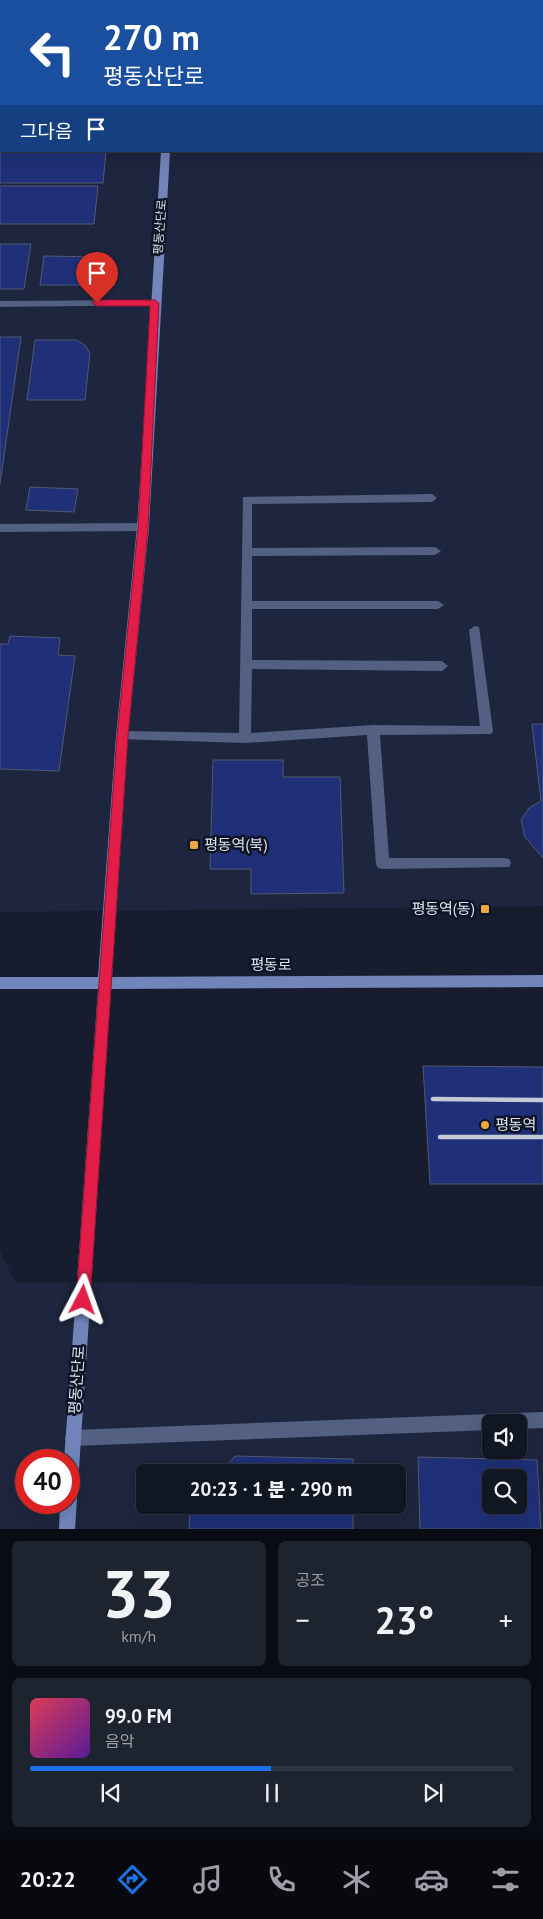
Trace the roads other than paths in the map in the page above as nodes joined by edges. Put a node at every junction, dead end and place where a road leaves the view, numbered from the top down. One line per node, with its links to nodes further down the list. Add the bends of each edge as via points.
1 (166, 152): 2 (street, 평동산단로)
2 (155, 303): 3 (street); 6 (street, 평동산단로)
3 (0, 304)
4 (432, 498): 8 (street, via 247,500)
5 (0, 528): 6 (street)
6 (143, 528): 15 (street, 평동산단로)
7 (435, 551): 8 (street)
8 (247, 552): 9 (street)
9 (246, 605): 10 (street); 12 (street)
10 (438, 605)
11 (476, 630): 14 (street, via 487,730)
12 (246, 664): 13 (street); 16 (street)
13 (442, 666)
14 (373, 730): 16 (street); 17 (street, via 383,864)
15 (122, 736): 16 (street); 19 (street, 평동산단로)
16 (245, 738)
17 (504, 863)
18 (543, 981): 19 (street, 평동로)
19 (106, 982): 20 (street, 평동로); 22 (street, 평동산단로)
20 (0, 983)
21 (543, 1420): 22 (street)
22 (73, 1438): 23 (street, 평동산단로)
23 (67, 1529)

